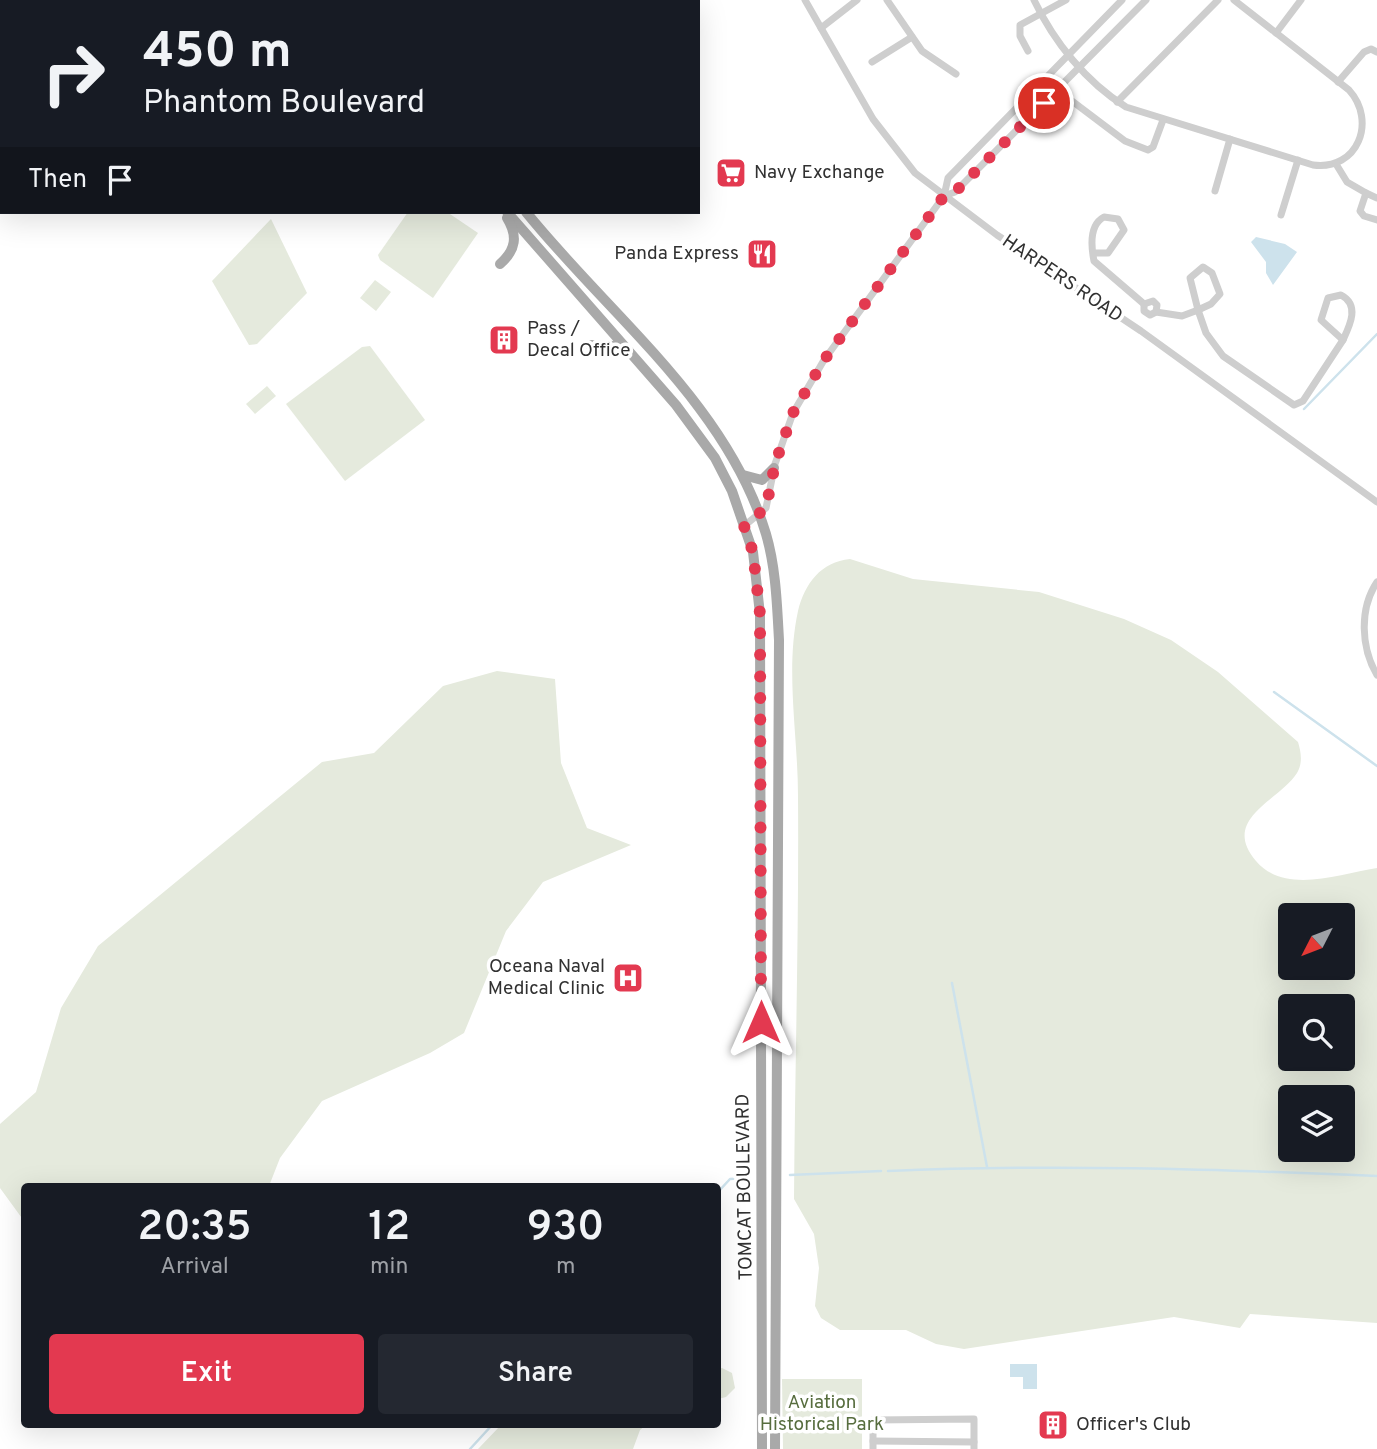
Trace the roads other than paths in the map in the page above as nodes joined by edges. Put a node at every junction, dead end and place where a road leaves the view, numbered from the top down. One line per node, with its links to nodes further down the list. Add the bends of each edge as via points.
1 (804, 0): 12 (street, HARPERS ROAD)
2 (857, 0): 12 (street)
3 (887, 0): 14 (street)
4 (1034, 0): 11 (street)
5 (1066, 0): 11 (street)
6 (1122, 0): 17 (street)
7 (1146, 0): 19 (street)
8 (1218, 0): 23 (street)
9 (1234, 0): 13 (street)
10 (1301, 0): 13 (street)
11 (1041, 13): 15 (street, via 1019,27); 17 (street, via 1054,40)
12 (821, 27): 32 (street, HARPERS ROAD, via 873,119 900,156)
13 (1276, 33): 21 (street)
14 (912, 37): 18 (street); 20 (street, via 922,51)
15 (1028, 51)
16 (1377, 52): 21 (street, via 1363,52)
17 (1068, 55): 19 (street); 32 (street, via 948,178)
18 (872, 62)
19 (1080, 66): 23 (street); 32 (street, via 955,192)
20 (956, 74)
21 (1338, 82): 25 (street, via 1355,96)
22 (1072, 101): 24 (street, via 1125,141 1148,150)
23 (1117, 102): 24 (street)
24 (1163, 120): 27 (street)
25 (1365, 120): 26 (street); 29 (street, via 1357,148)
26 (1377, 120)
27 (1230, 139): 28 (street); 30 (street)
28 (1298, 160): 29 (street, via 1320,166); 37 (street)
29 (1336, 164): 31 (street, via 1347,182)
30 (1215, 191)
31 (1366, 193): 33 (street); 38 (street, via 1361,213)
32 (944, 196): 44 (street, HARPERS ROAD); 49 (street, via 824,360 793,413)
33 (1377, 198)
34 (506, 214): 40 (main road, via 515,239 512,251)
35 (507, 214): 48 (main road, TOMCAT BOULEVARD)
36 (528, 214): 50 (main road, TOMCAT BOULEVARD, via 708,417)
37 (1281, 215)
38 (1377, 220)
39 (1093, 253): 39 (street, via 1091,242 1099,219 1118,219 1125,230 1117,244 1108,253); 41 (street, via 1099,267)
40 (500, 264)
41 (1144, 308): 43 (street); 43 (street, via 1153,301 1157,305); 44 (street)
42 (1198, 310): 42 (street, via 1189,278 1206,268 1220,293); 43 (street, via 1174,316); 46 (street, via 1217,350 1293,405 1303,401)
43 (1154, 313): 45 (street)
44 (1134, 326): 45 (street, HARPERS ROAD)
45 (1141, 331): 51 (street, HARPERS ROAD)
46 (1343, 340): 46 (street, via 1321,320 1331,296 1346,297 1352,305)
47 (590, 345): 48 (main road, via 614,346)
48 (632, 354): 53 (main road, TOMCAT BOULEVARD, via 697,430 732,491)
49 (774, 468): 50 (main road, via 762,480); 52 (street, via 766,508)
50 (743, 475): 52 (main road, TOMCAT BOULEVARD)
51 (1377, 502)
52 (760, 516): 53 (street); 59 (main road, TOMCAT BOULEVARD, via 772,558 779,640)
53 (744, 526): 58 (main road, TOMCAT BOULEVARD, via 753,552 760,614)
54 (1377, 582): 55 (street, via 1364,627)
55 (1377, 675)
56 (873, 1445): 57 (street); 57 (street, via 873,1420 974,1419)
57 (974, 1446)
58 (762, 1449)
59 (775, 1449)

